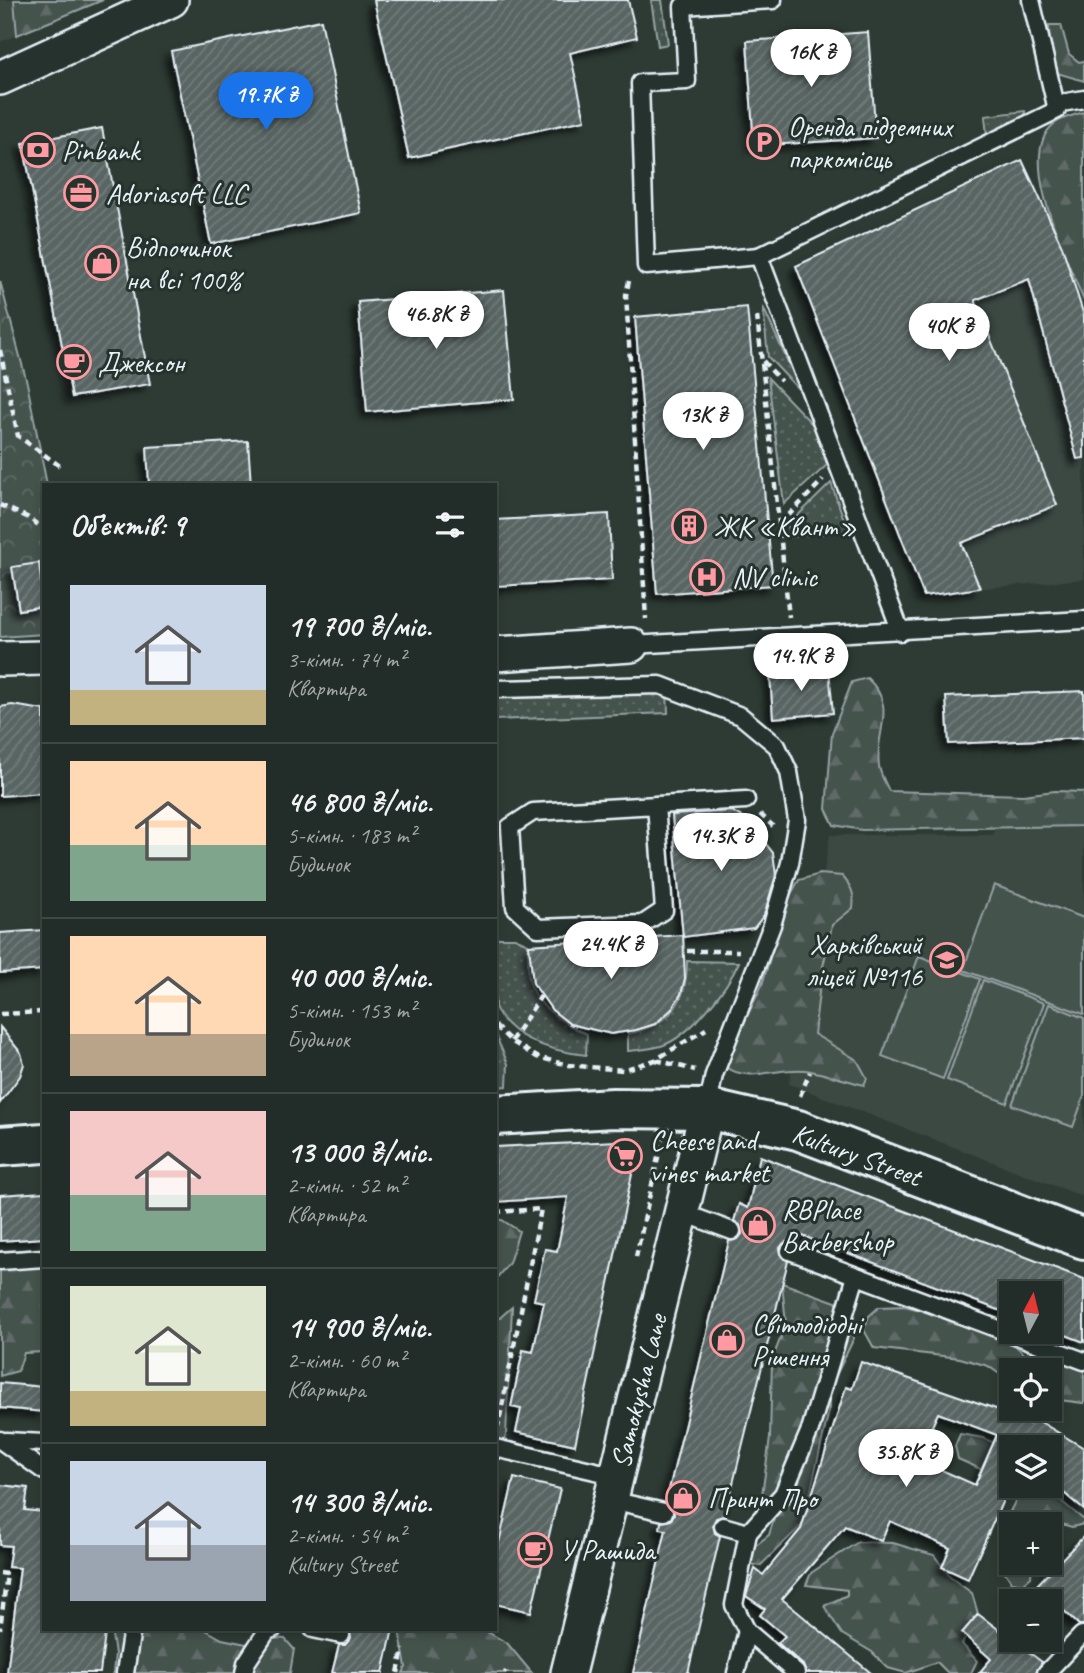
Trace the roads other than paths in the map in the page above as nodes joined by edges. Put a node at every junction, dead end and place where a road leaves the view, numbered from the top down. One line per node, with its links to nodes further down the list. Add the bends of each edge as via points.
1 (171, 0): 4 (street)
2 (773, 0): 7 (lane, via 683,6 687,81 640,83 646,266)
3 (1031, 0): 6 (lane)
4 (0, 78)
5 (1084, 99): 6 (lane)
6 (1056, 104): 7 (lane, via 1056,110)
7 (759, 256): 9 (lane)
8 (1084, 620): 9 (lane)
9 (901, 632): 10 (lane)
10 (639, 645): 11 (street)
11 (497, 654)
12 (42, 658): 13 (street)
13 (0, 659)
14 (497, 690): 17 (lane, via 660,685 741,716 777,746 789,772 797,820 790,863)
15 (656, 805): 15 (lane, via 533,811 510,827 515,907 538,928 643,924 664,910); 16 (lane)
16 (748, 806)
17 (710, 1092): 18 (street, Kultury Street, via 613,1108); 21 (street, Samokysha Lane); 23 (street, Kultury Street)
18 (497, 1115)
19 (42, 1143): 20 (street)
20 (0, 1146)
21 (681, 1212): 22 (lane); 33 (street, Samokysha Lane)
22 (732, 1231)
23 (1084, 1239)
24 (790, 1251): 27 (lane)
25 (42, 1258): 26 (lane)
26 (0, 1261)
27 (856, 1276): 28 (lane); 36 (lane, via 810,1430 783,1494)
28 (1084, 1361)
29 (3, 1441): 30 (lane); 32 (lane)
30 (42, 1443)
31 (497, 1449): 33 (lane)
32 (42, 1470)
33 (614, 1488): 34 (lane); 43 (street, Samokysha Lane)
34 (664, 1512)
35 (723, 1526): 36 (lane)
36 (748, 1532): 39 (lane, via 734,1605)
37 (131, 1631): 41 (lane)
38 (267, 1631): 42 (lane)
39 (747, 1631): 44 (lane); 45 (lane)
40 (1083, 1635): 46 (lane)
41 (125, 1673)
42 (244, 1673)
43 (568, 1673)
44 (736, 1673)
45 (796, 1673)
46 (1046, 1673)

